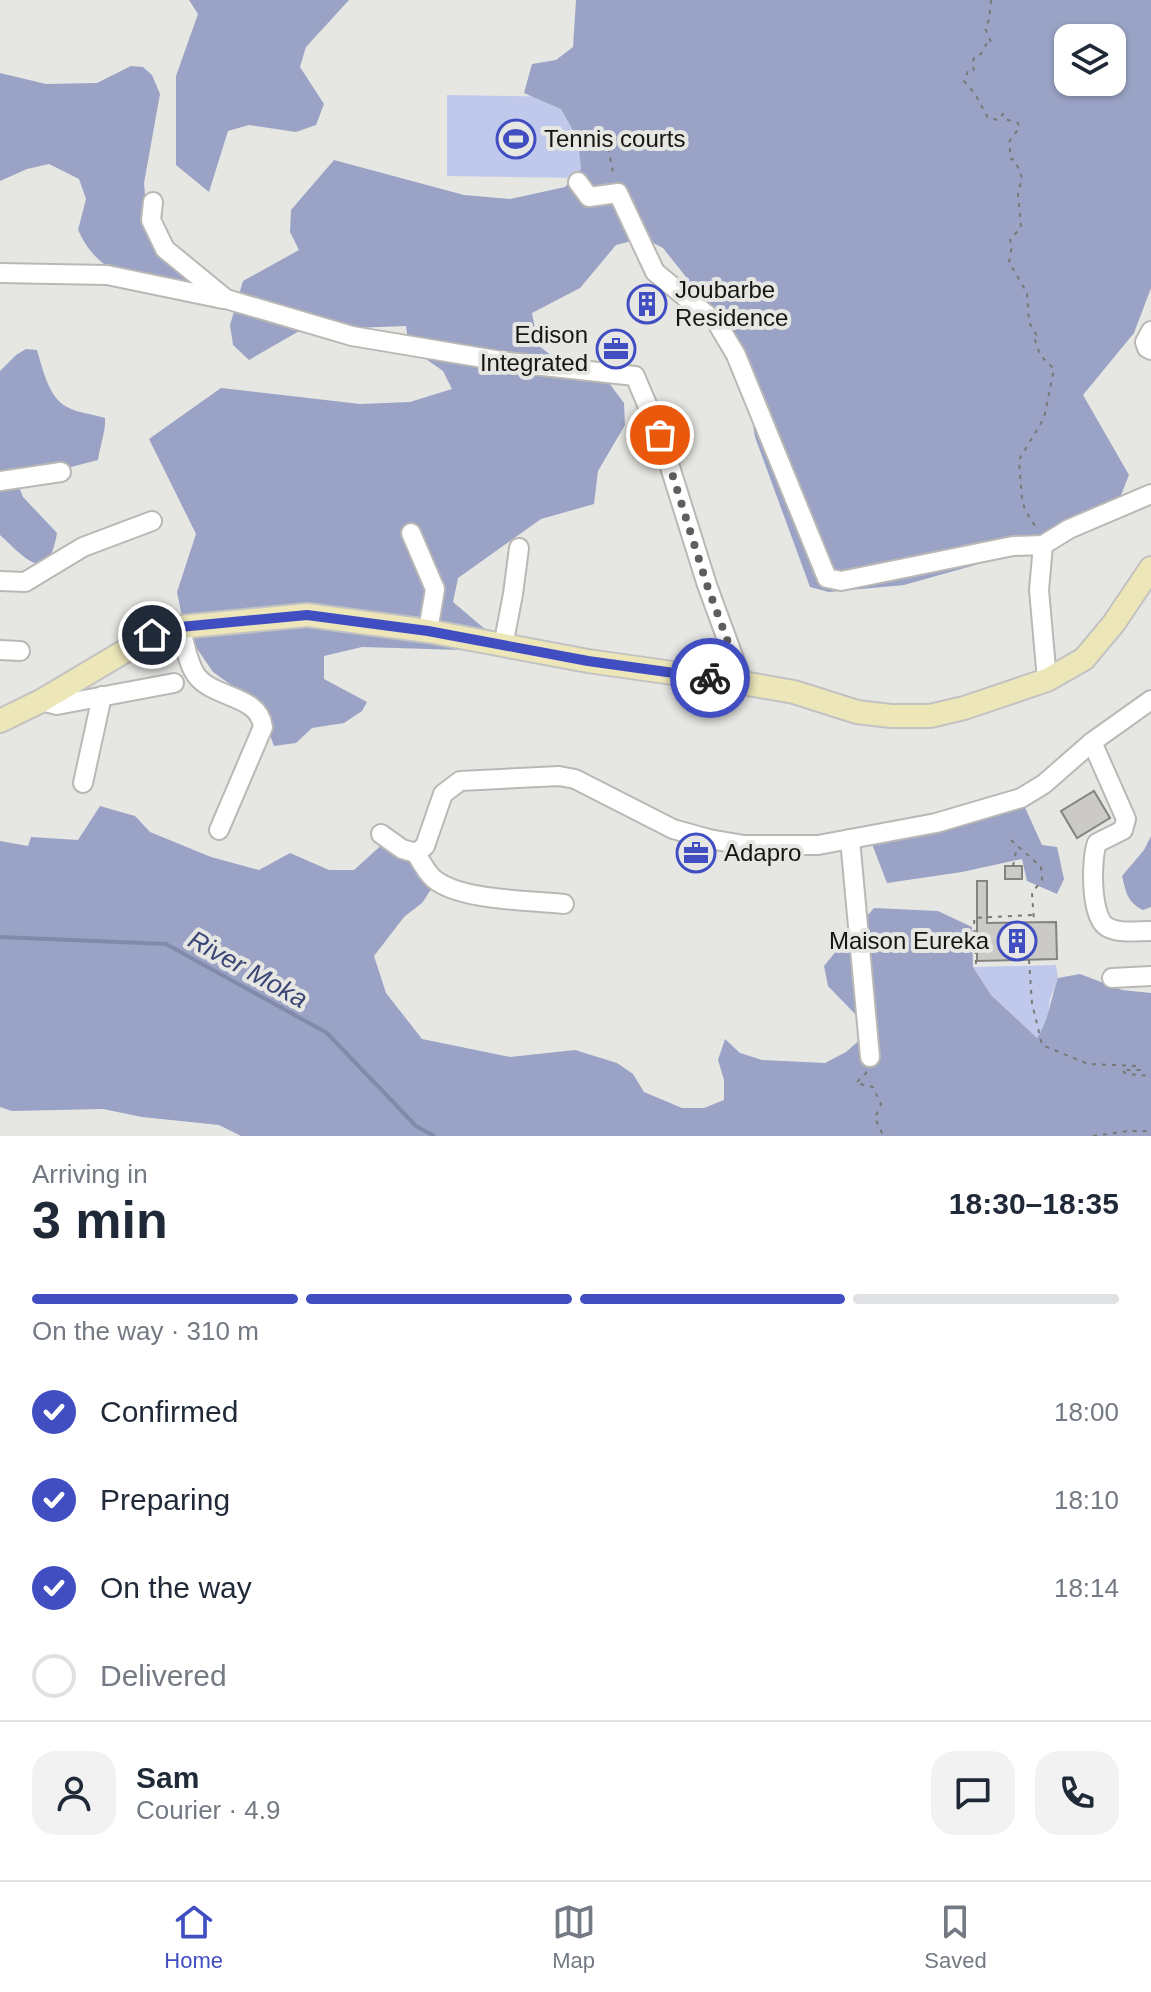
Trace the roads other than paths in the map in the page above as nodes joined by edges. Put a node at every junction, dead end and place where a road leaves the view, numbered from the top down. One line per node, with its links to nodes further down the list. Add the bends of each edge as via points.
1 (578, 182): 12 (street, via 589,197 618,193 655,272 717,323 736,355 827,578 841,581 1013,546)
2 (153, 202): 4 (street, via 151,220 165,249)
3 (0, 273): 4 (street, via 107,275)
4 (226, 299): 23 (street, via 352,336 507,362 635,376 660,435)
5 (1151, 331): 6 (street, via 1145,342)
6 (1151, 350)
7 (61, 472): 8 (street)
8 (0, 481)
9 (1151, 494): 12 (street)
10 (152, 521): 15 (street, via 83,547 25,582)
11 (411, 533): 17 (street, via 435,589)
12 (1043, 545): 21 (street, via 1039,590)
13 (519, 548): 18 (street)
14 (1151, 568): 21 (main road, via 1084,659)
15 (0, 581)
16 (180, 627): 17 (main road, via 307,615); 26 (main road, via 152,635); 30 (street, via 197,677 262,718 263,727)
17 (428, 631): 18 (main road)
18 (503, 646): 23 (main road)
19 (0, 650): 20 (street)
20 (20, 651)
21 (1047, 680): 23 (main road, via 930,716 857,712)
22 (174, 683): 24 (street)
23 (743, 683)
24 (102, 696): 26 (street, via 57,705); 29 (street)
25 (1151, 700): 28 (street)
26 (41, 701): 27 (main road)
27 (0, 721)
28 (1092, 742): 32 (street, via 1021,798 936,823); 35 (street, via 1126,819 1123,830 1097,843 1092,857 1097,914 1105,926)
29 (83, 783)
30 (219, 830)
31 (381, 834): 33 (street)
32 (850, 839): 33 (street, via 818,845 744,845 709,839 673,829 575,779 559,776 451,785 425,846); 38 (street)
33 (416, 853): 34 (street, via 432,877 448,888)
34 (564, 904)
35 (1151, 931)
36 (1151, 976): 37 (street)
37 (1112, 978)
38 (870, 1057)

